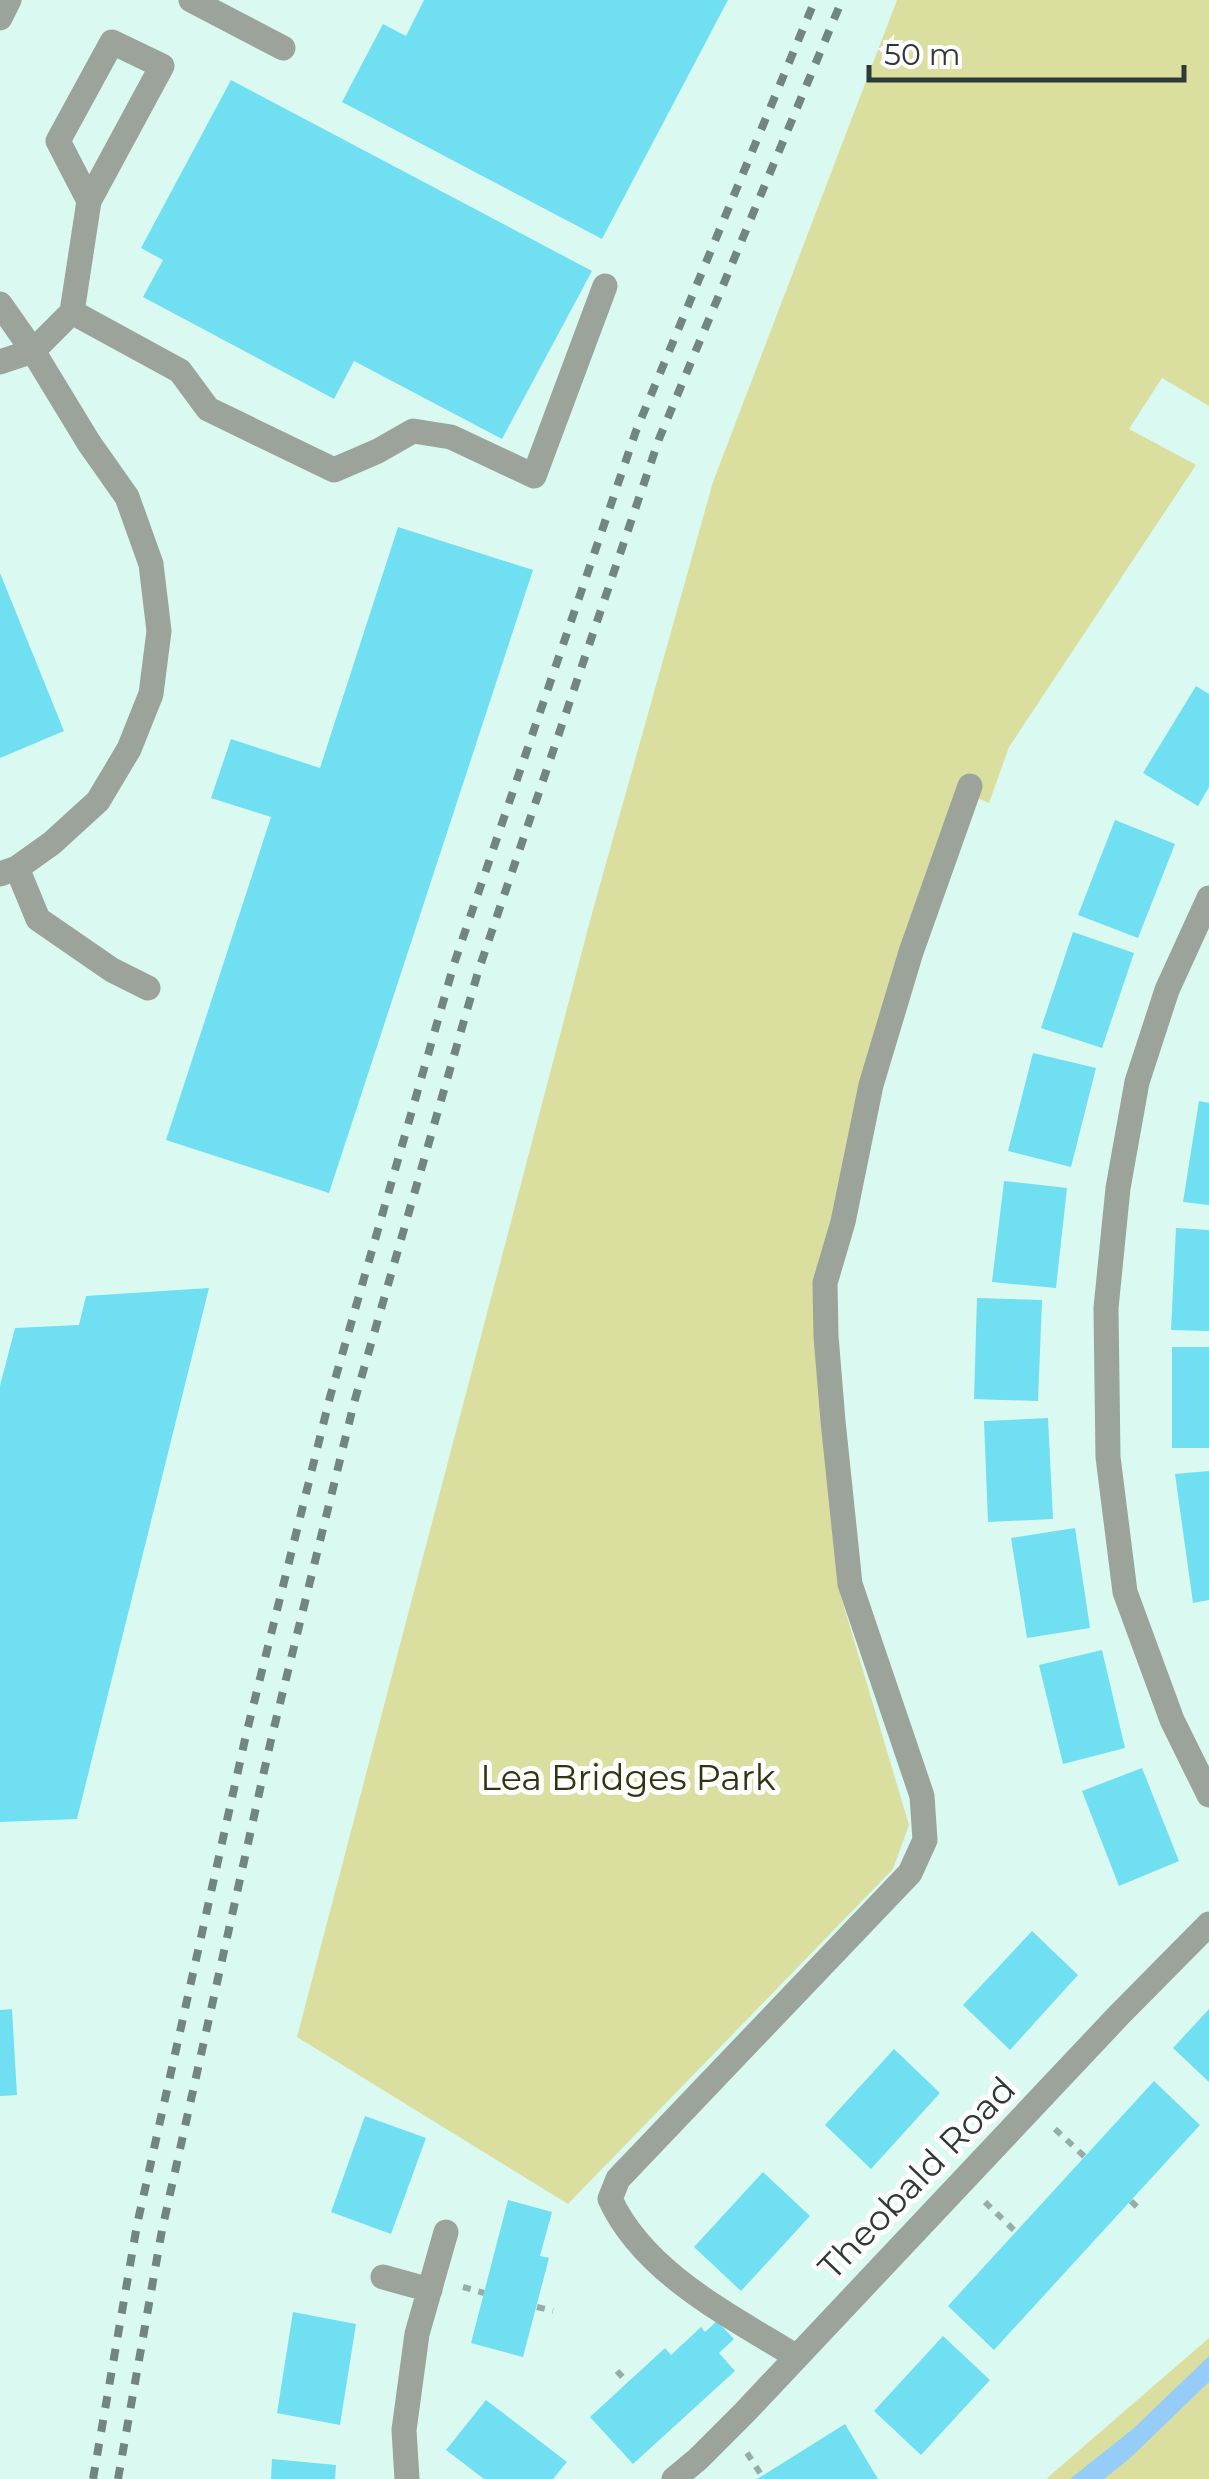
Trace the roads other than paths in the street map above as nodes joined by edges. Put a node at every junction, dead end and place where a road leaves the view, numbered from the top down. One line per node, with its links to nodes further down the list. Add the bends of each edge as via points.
1 (9, 0): 3 (street)
2 (191, 0): 4 (street)
3 (0, 18)
4 (282, 48)
5 (90, 201): 5 (street, via 58,141 112,42 162,66); 8 (street)
6 (605, 286): 8 (street, via 534,476 451,436 413,431 334,470 208,409 180,371)
7 (0, 304): 9 (street)
8 (72, 312): 9 (street)
9 (33, 351): 10 (street); 12 (street, via 127,497 151,564 159,631 151,694 98,801)
10 (0, 362)
11 (970, 786): 20 (street, via 870,1085 824,1284 850,1584 922,1796 924,1840 910,1872 618,2179 610,2199 636,2242 708,2305)
12 (8, 871): 14 (street, via 38,919)
13 (1209, 898): 15 (street, via 1167,990 1137,1082 1106,1308 1108,1457 1125,1592 1172,1720)
14 (148, 988)
15 (1209, 1795)
16 (1209, 1924): 20 (street, Theobald Road)
17 (446, 2232): 19 (street)
18 (382, 2277): 19 (street)
19 (430, 2290): 21 (street, via 404,2430)
20 (795, 2356): 22 (street, Theobald Road)
21 (407, 2479)
22 (674, 2479)

